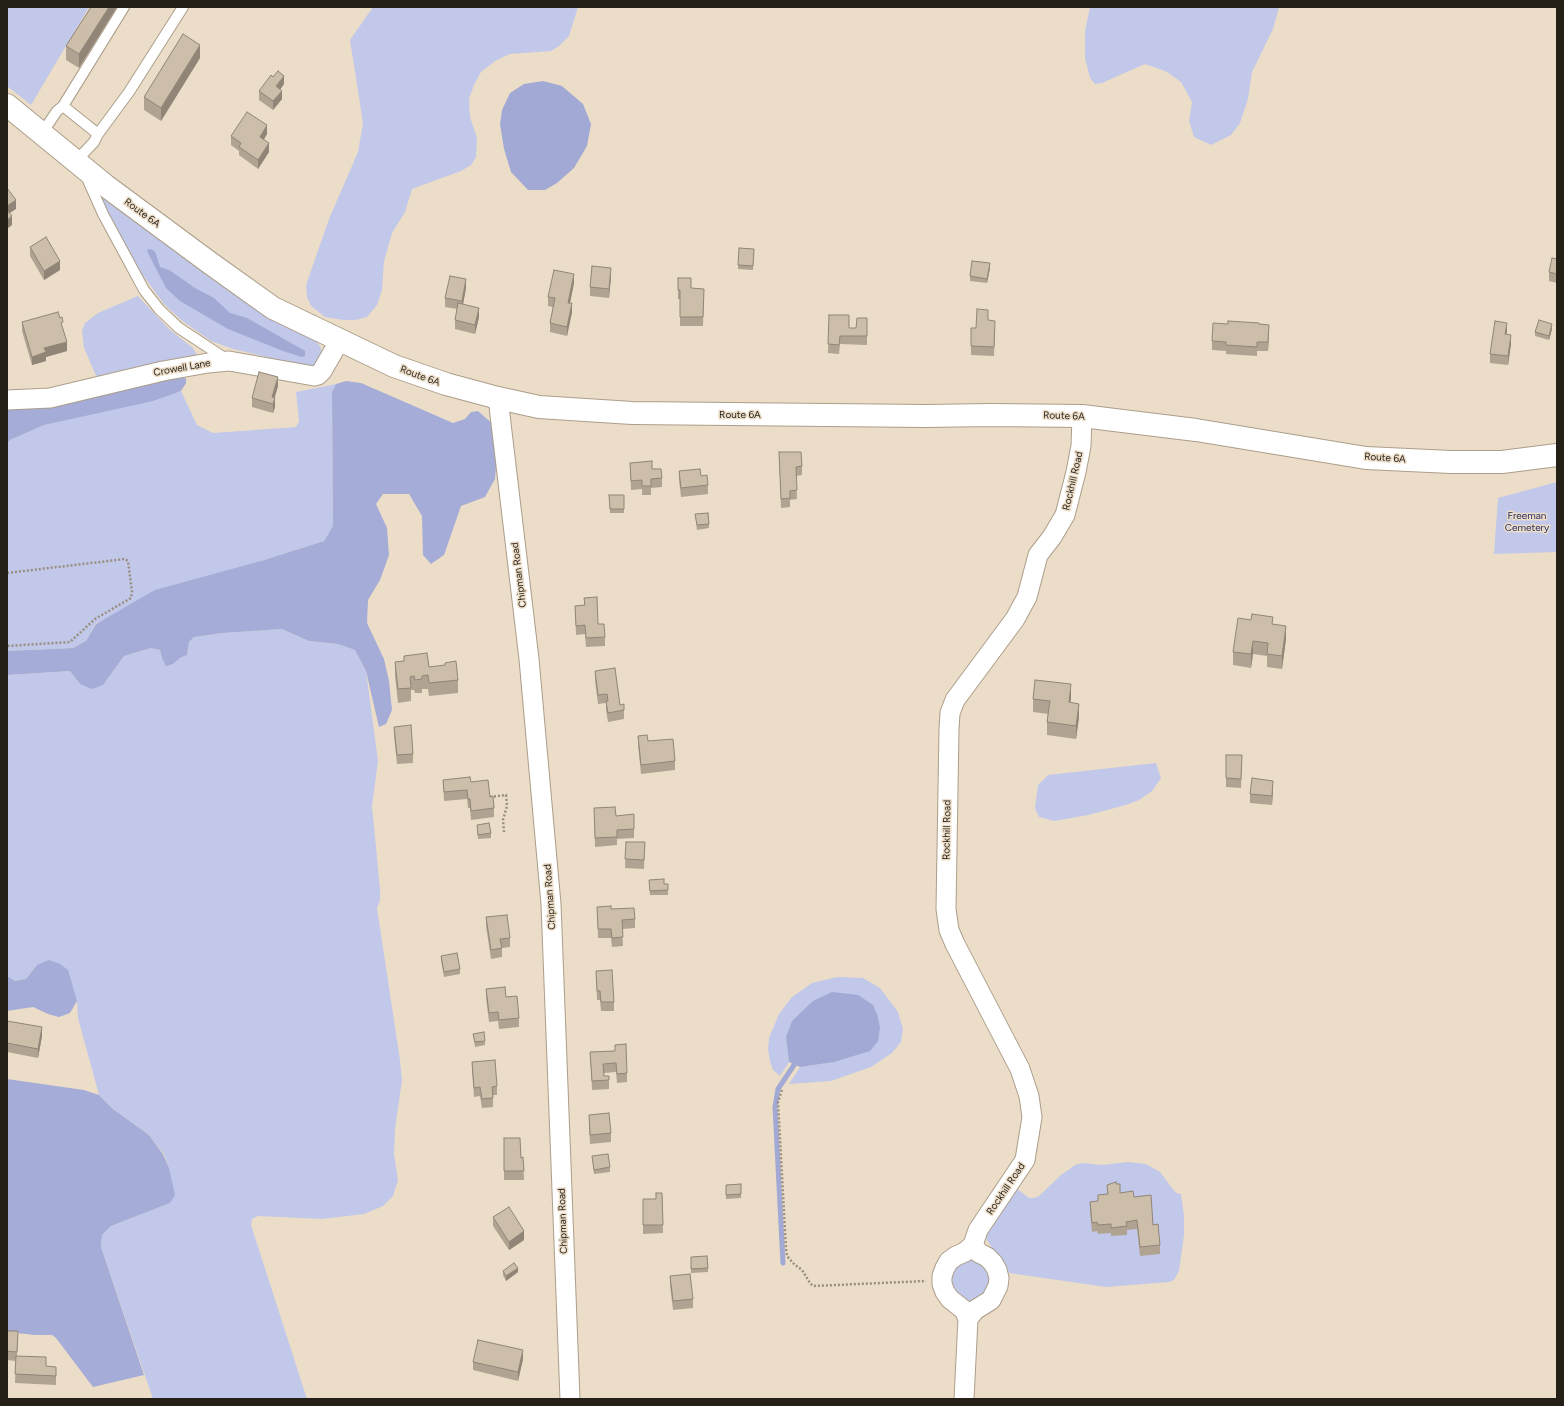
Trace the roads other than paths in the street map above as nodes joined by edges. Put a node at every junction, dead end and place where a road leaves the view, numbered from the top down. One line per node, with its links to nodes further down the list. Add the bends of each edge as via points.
1 (124, 7): 4 (lane)
2 (183, 7): 6 (lane, via 129,92)
3 (7, 105): 5 (main road, Route 6A)
4 (63, 106): 5 (lane); 6 (lane)
5 (42, 133): 7 (main road, Route 6A)
6 (98, 134): 7 (lane)
7 (79, 164): 8 (main road, Route 6A, via 273,308); 9 (lane, via 144,290 179,328)
8 (340, 340): 9 (street, Crowell Lane, via 322,371 314,376); 10 (main road, Route 6A, via 394,366)
9 (229, 362): 11 (street, Crowell Lane, via 163,371 50,398)
10 (498, 398): 12 (main road, Route 6A, via 539,407 632,413); 16 (street, Chipman Road, via 529,659 550,896)
11 (7, 400)
12 (1082, 416): 13 (main road, Route 6A, via 1196,430 1366,458 1502,462); 14 (street, Rockhill Road, via 1076,472 1065,516 1038,555 1026,597 1015,619 955,700 950,713 946,909 949,930 1020,1069 1029,1096 1032,1117 1025,1160 978,1230)
13 (1557, 455)
14 (973, 1245): 15 (street, via 993,1263 999,1278 991,1300 975,1310); 15 (street, via 949,1261 942,1281 945,1292 964,1310)
15 (968, 1319): 17 (street)
16 (570, 1399)
17 (964, 1399)

